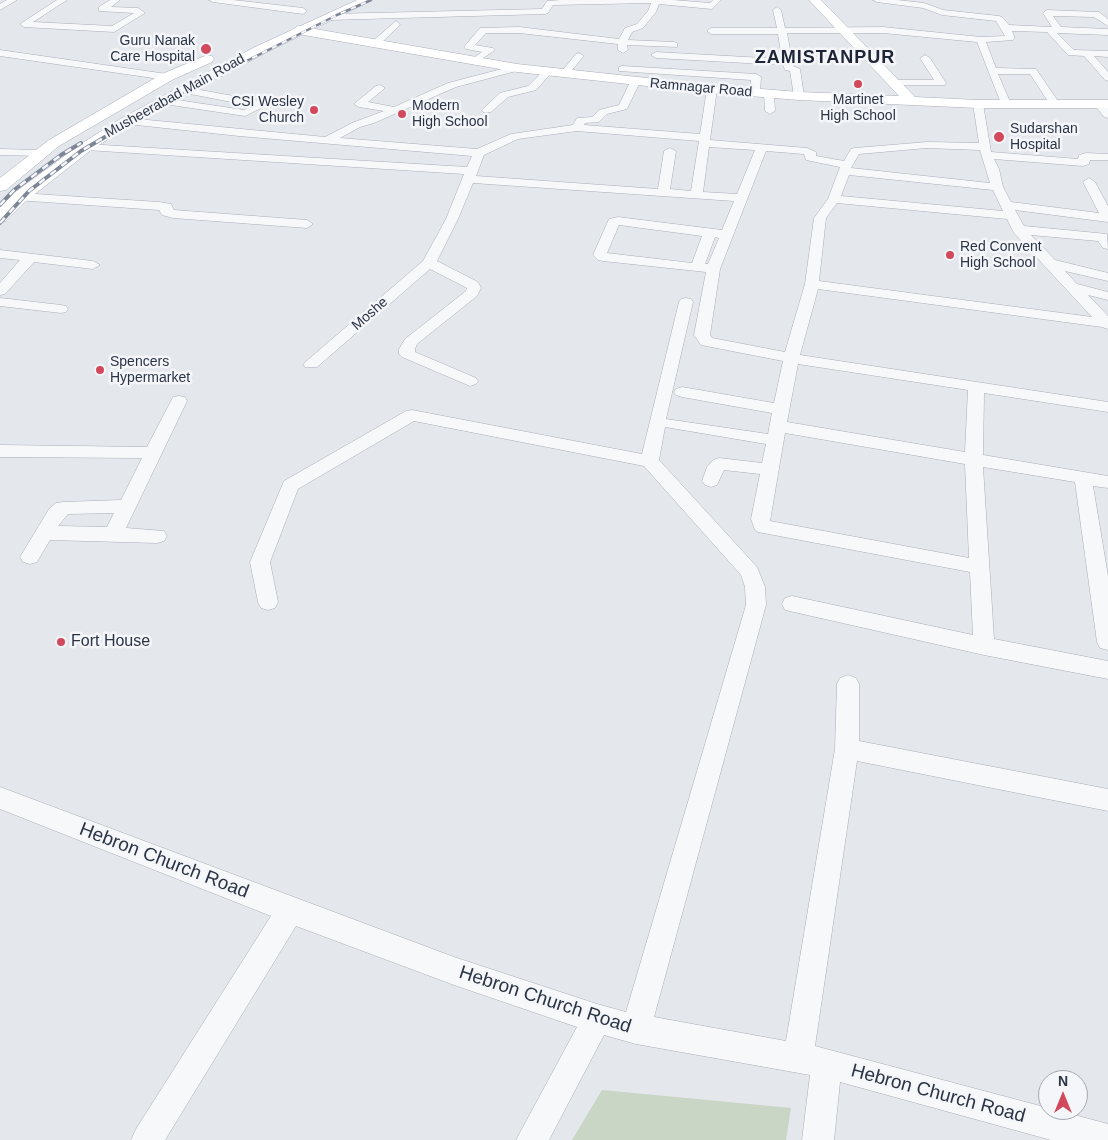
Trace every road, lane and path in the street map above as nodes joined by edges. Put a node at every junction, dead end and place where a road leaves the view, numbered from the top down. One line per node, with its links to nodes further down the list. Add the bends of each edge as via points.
1 (12, 0): 13 (street)
2 (63, 0): 3 (street, via 24,24 114,29 141,13 102,9)
3 (116, 0)
4 (213, 0): 14 (street)
5 (366, 0): 18 (main road, Musheerabad Main Road)
6 (516, 0): 16 (street)
7 (656, 0): 8 (street, via 712,6); 11 (street); 33 (street, via 652,12 640,26 624,30)
8 (717, 0)
9 (815, 0): 26 (main road)
10 (877, 0): 24 (street, via 999,19)
11 (592, 1): 16 (street, via 550,3 546,15)
12 (1082, 4): 17 (street)
13 (0, 7)
14 (308, 9): 20 (main road)
15 (777, 10): 29 (street)
16 (513, 11): 18 (street); 19 (street)
17 (1085, 14): 21 (street, via 1096,14); 27 (street, via 1047,13)
18 (329, 17): 25 (main road, Musheerabad Main Road)
19 (510, 21)
20 (280, 22)
21 (1108, 23)
22 (396, 24): 34 (street)
23 (573, 26): 31 (street)
24 (1006, 28): 27 (street); 32 (street, via 1010,38)
25 (298, 30): 34 (main road, Ramnagar Road); 48 (main road, Musheerabad Main Road)
26 (844, 30): 29 (street); 32 (street, via 883,30); 57 (main road)
27 (1054, 30): 30 (street); 38 (street, via 1071,53)
28 (711, 31): 29 (street)
29 (781, 31): 45 (street)
30 (1108, 32)
31 (565, 35): 33 (street); 44 (street, via 483,30 469,47 490,50)
32 (982, 40): 51 (street)
33 (622, 42): 35 (street); 53 (street, via 628,54)
34 (376, 43): 44 (main road, Ramnagar Road)
35 (674, 45)
36 (223, 51): 46 (main road, Musheerabad Main Road)
37 (0, 53): 54 (street)
38 (1087, 54): 39 (street); 55 (street)
39 (1108, 54)
40 (648, 55): 42 (street)
41 (579, 56): 52 (street)
42 (664, 56): 45 (street); 49 (street)
43 (925, 58): 57 (street, via 941,83)
44 (474, 61): 47 (main road, Ramnagar Road)
45 (786, 62): 63 (street, via 788,68 795,69)
46 (195, 65): 48 (main road); 54 (main road, Musheerabad Main Road)
47 (517, 68): 50 (main road, Ramnagar Road); 70 (street, via 452,85)
48 (224, 70): 59 (main road, Musheerabad Main Road)
49 (660, 70): 53 (street); 61 (street, via 756,76)
50 (548, 71): 52 (main road, Ramnagar Road); 71 (street, via 532,88 504,95)
51 (992, 71): 67 (street); 68 (street, via 1033,71)
52 (566, 73): 53 (main road, Ramnagar Road)
53 (618, 74): 56 (main road, Ramnagar Road)
54 (167, 77): 82 (main road, Musheerabad Main Road)
55 (1108, 78)
56 (635, 82): 60 (main road, Ramnagar Road); 75 (street, via 623,107 603,112 595,120 581,120)
57 (894, 82): 64 (main road)
58 (380, 88): 70 (street, via 358,104)
59 (184, 90): 65 (main road, Musheerabad Main Road); 65 (street, via 257,103 258,108 245,113)
60 (712, 90): 61 (main road, Ramnagar Road); 77 (street)
61 (755, 93): 62 (main road, Ramnagar Road)
62 (769, 94): 63 (main road, Ramnagar Road); 72 (street)
63 (799, 96): 64 (main road, Ramnagar Road)
64 (910, 100): 66 (main road, Ramnagar Road)
65 (164, 101): 74 (main road, Musheerabad Main Road)
66 (978, 104): 67 (main road, Ramnagar Road); 80 (street)
67 (1006, 104): 68 (main road, Ramnagar Road)
68 (1055, 104): 69 (main road, Ramnagar Road)
69 (1103, 104): 73 (street)
70 (396, 110): 76 (street)
71 (487, 110)
72 (770, 111)
73 (1108, 115)
74 (127, 121): 76 (street); 78 (main road, Musheerabad Main Road)
75 (577, 128): 77 (street); 83 (street, via 515,136)
76 (326, 141): 83 (street)
77 (704, 141): 79 (street); 93 (street)
78 (86, 147): 87 (street); 94 (main road, Musheerabad Main Road)
79 (762, 148): 86 (street, via 807,151 812,154 810,158); 95 (street)
80 (986, 151): 85 (street, via 1083,163 1086,156); 86 (street, via 927,145 855,151); 90 (street)
81 (0, 152): 82 (street)
82 (40, 152): 89 (main road, Musheerabad Main Road)
83 (479, 152): 87 (street)
84 (670, 152): 92 (street)
85 (1108, 157)
86 (845, 168): 90 (street); 96 (street)
87 (470, 175): 91 (street); 108 (street)
88 (1089, 182): 100 (street)
89 (0, 186)
90 (998, 187): 98 (street)
91 (603, 188): 92 (street); 97 (street)
92 (663, 193): 93 (street)
93 (696, 195): 95 (street)
94 (20, 198): 99 (main road, Musheerabad Main Road); 101 (street, via 159,206 167,207 166,212 173,214)
95 (742, 198): 104 (street)
96 (834, 199): 98 (street); 113 (street, via 820,218)
97 (600, 202)
98 (1009, 211): 100 (street); 102 (street)
99 (0, 217)
100 (1108, 218)
101 (307, 224)
102 (1020, 230): 105 (street, via 1102,237); 109 (street)
103 (710, 232): 104 (street); 111 (street); 111 (street, via 618,221 614,222 600,255)
104 (727, 235): 111 (street)
105 (1108, 245)
106 (0, 254): 107 (street)
107 (31, 257): 110 (street); 115 (street)
108 (429, 263): 122 (street, Moshe); 123 (street, via 474,288 410,342 407,354)
109 (1050, 264): 112 (street); 114 (street)
110 (93, 265)
111 (705, 268): 121 (street, via 703,340 710,344)
112 (1108, 277)
113 (812, 284): 120 (street); 121 (street)
114 (1073, 287): 116 (street); 120 (street)
115 (0, 290)
116 (1108, 296)
117 (0, 302): 119 (street)
118 (686, 302): 134 (street)
119 (62, 309)
120 (1107, 324)
121 (791, 358): 124 (street); 128 (street)
122 (311, 364)
123 (470, 381)
124 (976, 387): 127 (street); 133 (street)
125 (682, 392): 128 (street)
126 (179, 401): 132 (street)
127 (1108, 407)
128 (781, 408): 130 (street)
129 (670, 423): 130 (street)
130 (776, 433): 133 (street); 135 (street)
131 (0, 452): 132 (street)
132 (154, 453): 139 (street)
133 (974, 460): 136 (street); 144 (street)
134 (650, 461): 145 (street, via 412,415 290,485 260,562); 156 (street, via 750,572 756,605)
135 (768, 469): 137 (street, via 719,464); 144 (street, via 760,519 766,527)
136 (1083, 478): 138 (street); 147 (street)
137 (711, 482)
138 (1108, 482)
139 (127, 506): 140 (street, via 63,508); 141 (street)
140 (44, 533): 141 (street); 143 (street)
141 (113, 534): 142 (street)
142 (157, 536)
143 (30, 558)
144 (981, 567): 148 (street)
145 (268, 602)
146 (792, 604): 148 (street)
147 (1108, 642)
148 (984, 646): 149 (street)
149 (1108, 670)
150 (848, 684): 151 (street)
151 (847, 749): 153 (street); 157 (street)
152 (0, 798): 154 (street, Hebron Church Road)
153 (1108, 800)
154 (290, 910): 155 (street, Hebron Church Road); 158 (street)
155 (596, 1020): 156 (street, Hebron Church Road); 159 (street)
156 (636, 1029): 157 (street, Hebron Church Road)
157 (813, 1061): 160 (street); 161 (street, Hebron Church Road)
158 (147, 1140)
159 (532, 1140)
160 (818, 1140)
161 (1108, 1140)

